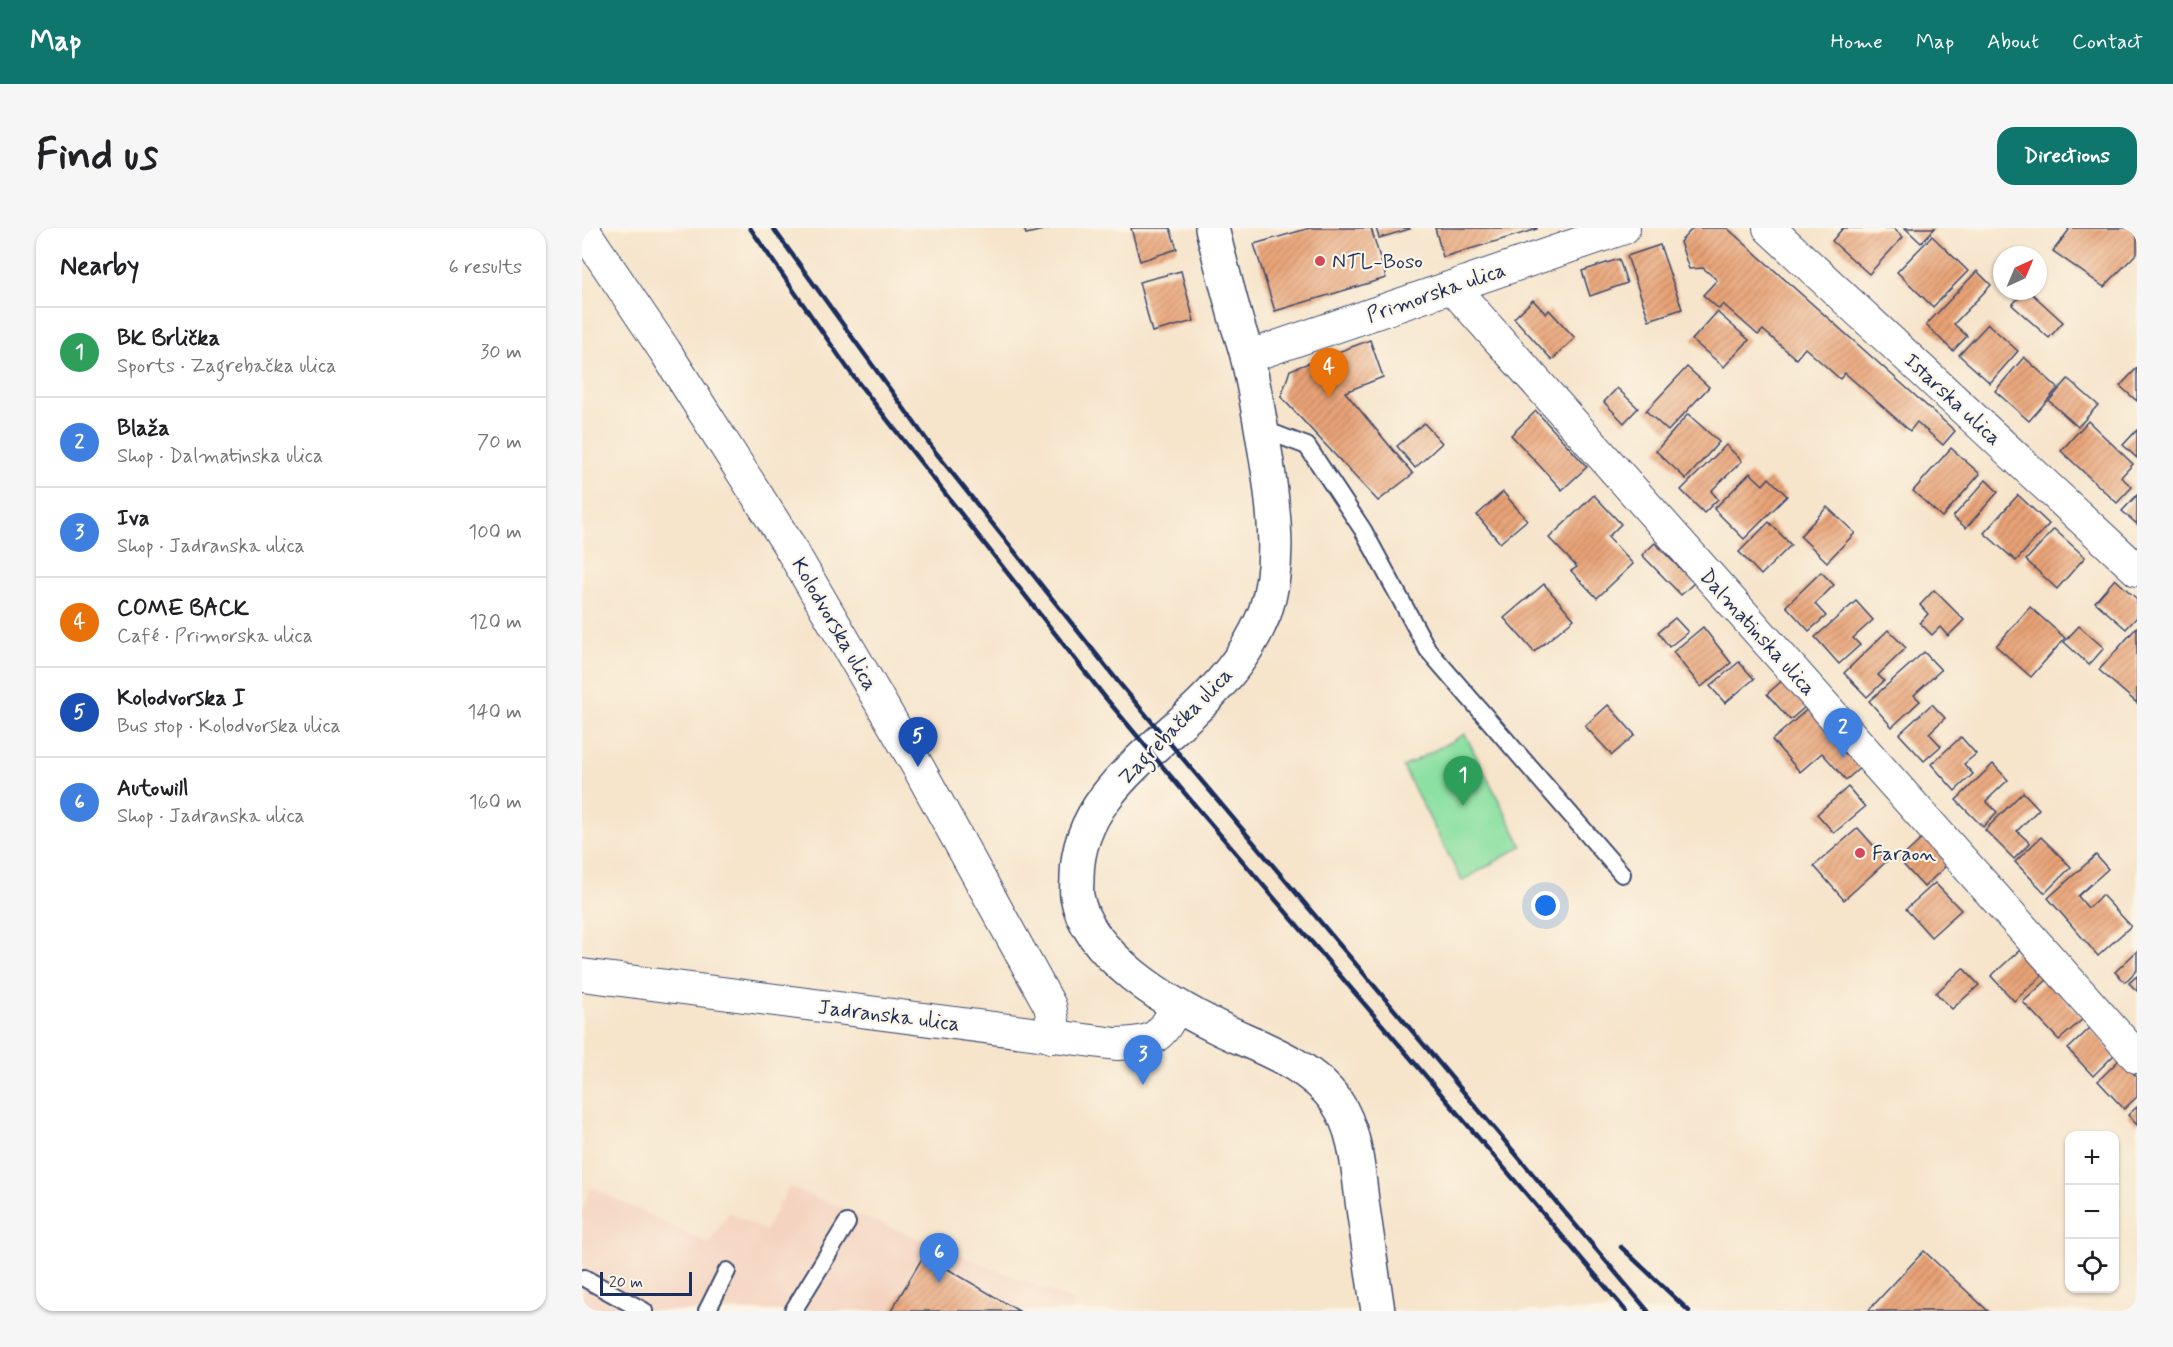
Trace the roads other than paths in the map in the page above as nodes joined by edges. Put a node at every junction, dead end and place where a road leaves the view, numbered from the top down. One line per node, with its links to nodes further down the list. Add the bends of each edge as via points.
1 (582, 228): 13 (street, Kolodvorska ulica, via 788,544 918,767 1050,1006)
2 (1212, 228): 7 (main road, Zagrebačka ulica)
3 (1624, 228): 5 (street, Primorska ulica)
4 (1769, 228): 9 (street, Istarska ulica)
5 (1572, 236): 6 (street, Primorska ulica)
6 (1452, 287): 7 (street, Primorska ulica); 14 (street, Dalmatinska ulica)
7 (1247, 357): 8 (main road, Zagrebačka ulica)
8 (1262, 429): 10 (lane, via 1307,447 1363,530 1428,650); 12 (main road, Zagrebačka ulica, via 1276,549 1265,611 1247,647 1214,690 1129,771 1096,809 1083,834 1077,862 1077,896 1086,922 1103,948)
9 (2137, 570)
10 (1622, 874)
11 (582, 975): 13 (street, Jadranska ulica)
12 (1178, 1006): 13 (street, Jadranska ulica, via 1157,1037 1140,1044); 21 (main road, Zagrebačka ulica, via 1273,1052 1311,1076 1335,1100 1349,1124 1356,1154)
13 (1052, 1037)
14 (2137, 1057)
15 (847, 1223): 20 (lane)
16 (727, 1271): 19 (lane)
17 (584, 1278): 18 (lane)
18 (644, 1311)
19 (707, 1311)
20 (793, 1311)
21 (1378, 1311)

